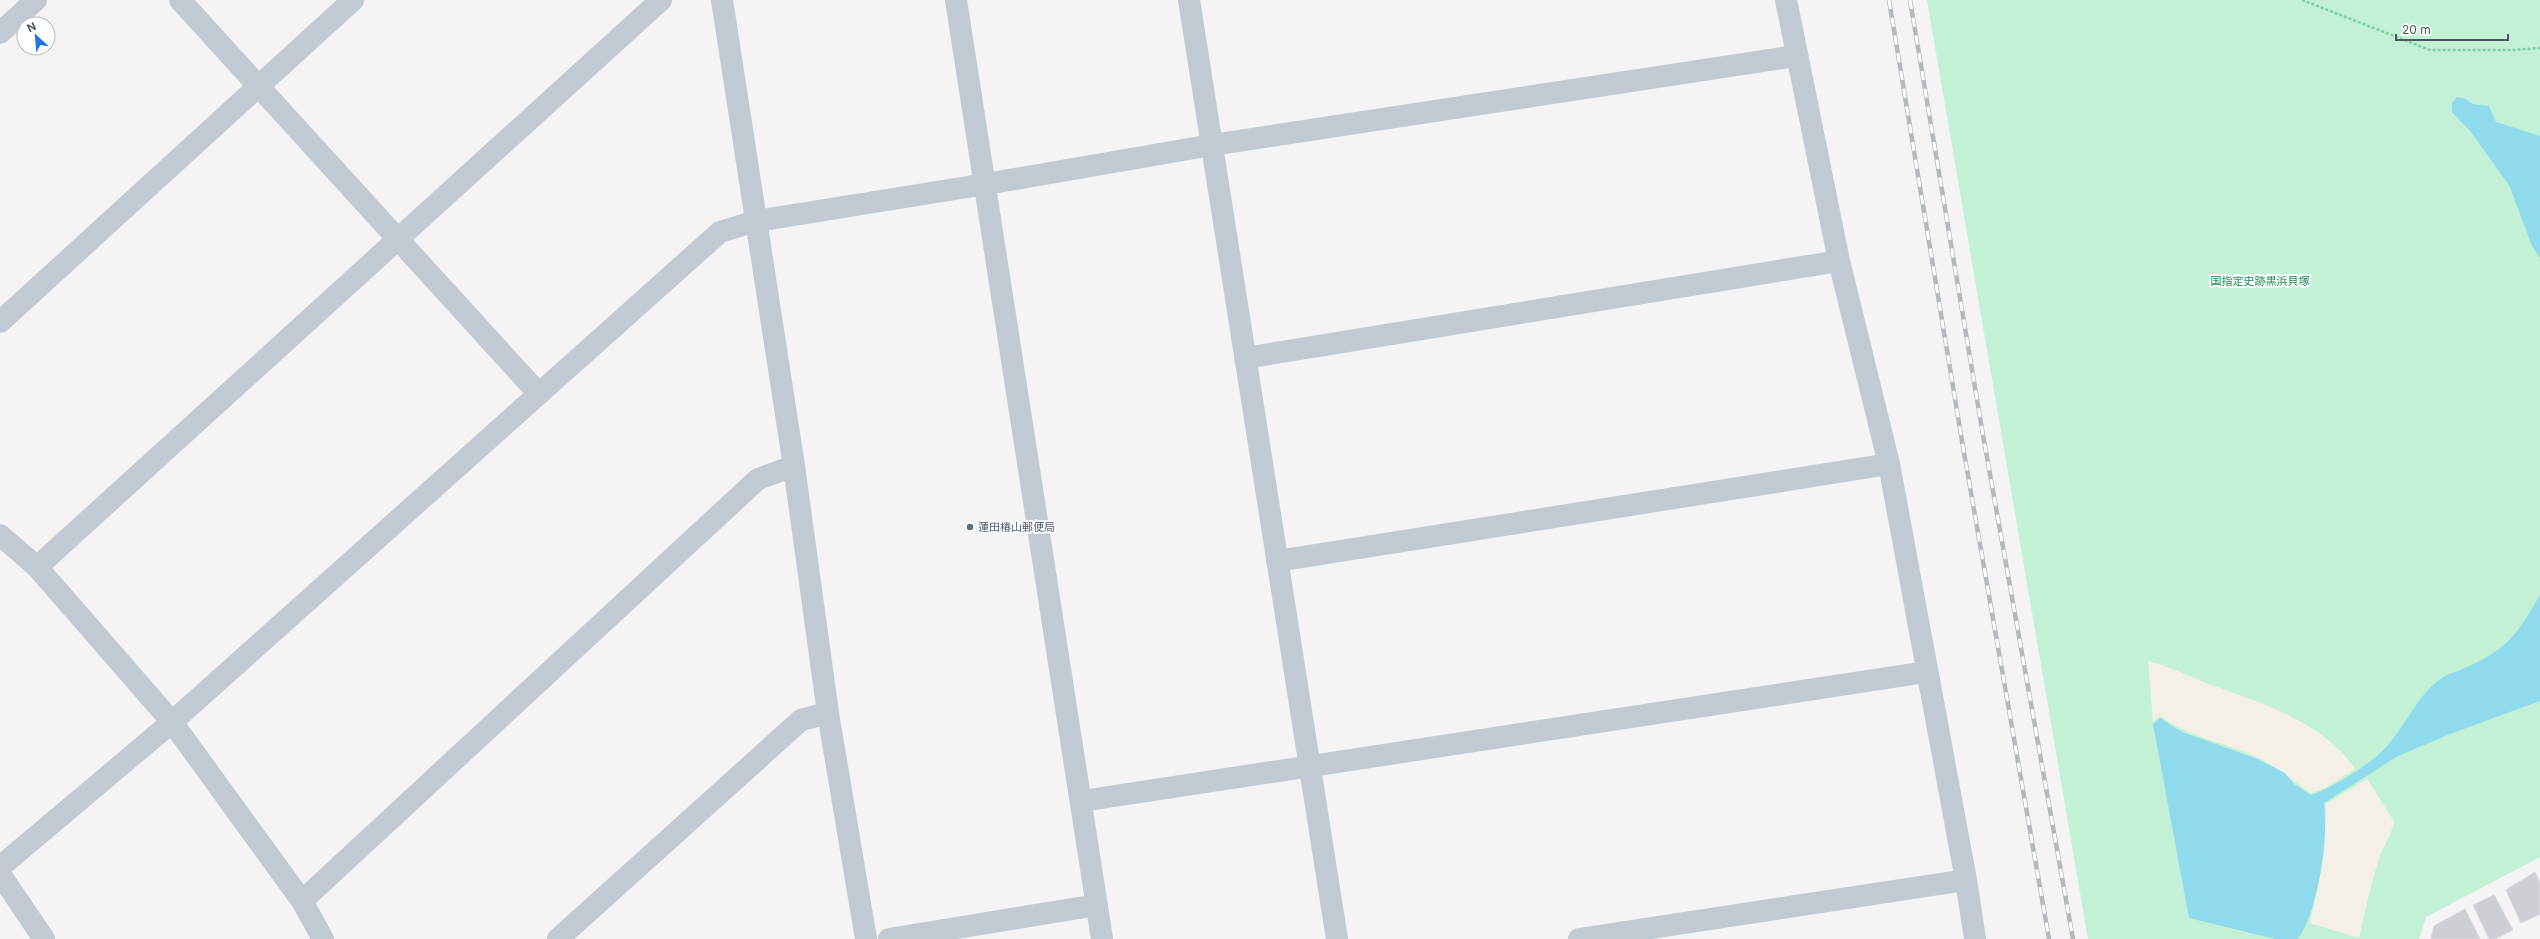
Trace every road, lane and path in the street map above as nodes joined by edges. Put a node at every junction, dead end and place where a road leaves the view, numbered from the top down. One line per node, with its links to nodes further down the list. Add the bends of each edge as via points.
1 (36, 0): 10 (street)
2 (180, 0): 13 (street)
3 (353, 0): 13 (street)
4 (661, 0): 17 (street)
5 (722, 0): 16 (street)
6 (956, 0): 15 (street)
7 (1189, 0): 14 (street)
8 (1786, 0): 12 (street)
9 (2302, 0): 11 (path, via 2430,50)
10 (0, 33)
11 (2540, 48)
12 (1796, 56): 14 (street); 18 (street)
13 (258, 85): 17 (street); 19 (street)
14 (1212, 145): 15 (street); 20 (street)
15 (986, 184): 16 (street); 31 (street)
16 (756, 221): 21 (street, via 720,232); 23 (street)
17 (398, 239): 21 (street); 26 (street)
18 (1839, 261): 20 (street); 22 (street)
19 (0, 322)
20 (1245, 358): 25 (street)
21 (539, 394): 29 (street)
22 (1889, 464): 25 (street); 27 (street)
23 (794, 466): 28 (street); 35 (street, via 758,479)
24 (0, 535): 26 (street)
25 (1277, 562): 30 (street)
26 (37, 567): 29 (street)
27 (1926, 672): 30 (street); 34 (street)
28 (828, 713): 39 (street, via 801,720); 40 (street)
29 (172, 722): 32 (street); 35 (street)
30 (1308, 766): 31 (street); 43 (street)
31 (1082, 801): 36 (street)
32 (0, 867)
33 (0, 874): 37 (street)
34 (1966, 880): 44 (street); 45 (street)
35 (302, 901): 38 (street)
36 (1097, 905): 41 (street); 42 (street)
37 (44, 939)
38 (323, 939)
39 (558, 939)
40 (866, 939)
41 (889, 939)
42 (1102, 939)
43 (1337, 939)
44 (1579, 939)
45 (1975, 939)

